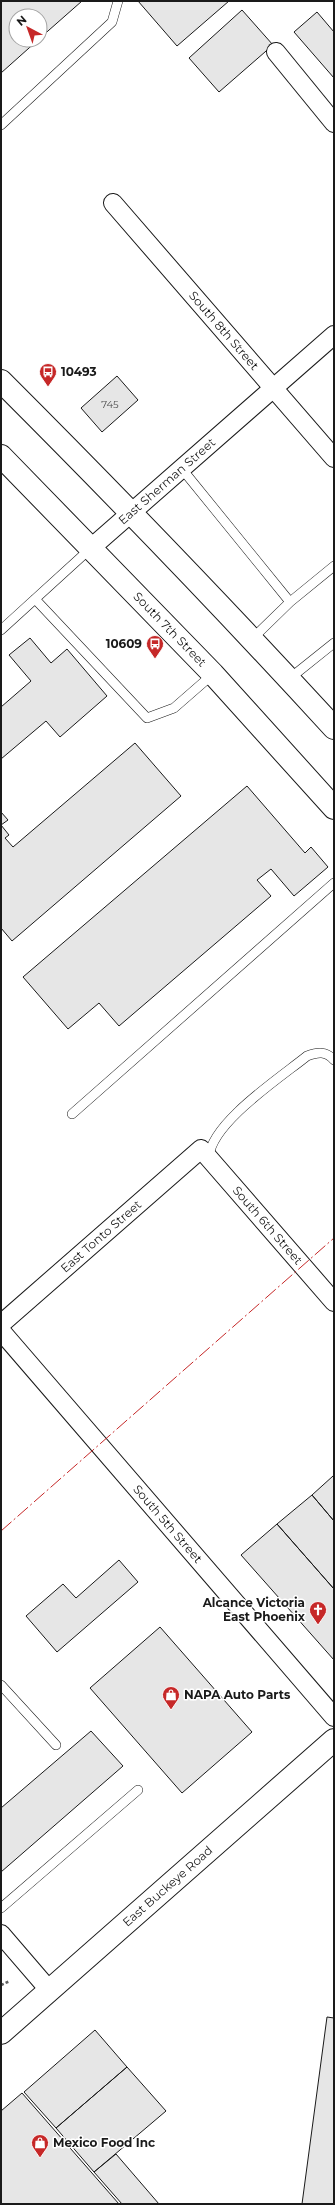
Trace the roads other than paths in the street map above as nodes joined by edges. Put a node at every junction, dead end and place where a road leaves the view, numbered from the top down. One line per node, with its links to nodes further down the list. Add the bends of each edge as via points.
1 (118, 1): 4 (lane, via 112,22)
2 (276, 52): 3 (street)
3 (334, 123)
4 (1, 125)
5 (113, 203): 8 (street, South 8th Street)
6 (334, 335): 8 (street, East Sherman Street)
7 (1, 381): 12 (main road)
8 (274, 388): 10 (street, South 8th Street); 11 (street, East Sherman Street)
9 (1, 456): 13 (main road, South 7th Street)
10 (334, 458)
11 (182, 469): 12 (street, East Sherman Street); 16 (lane)
12 (131, 513): 13 (street, East Sherman Street); 18 (main road)
13 (91, 548): 15 (lane, East Sherman Street); 20 (main road, South 7th Street)
14 (334, 566): 16 (lane)
15 (35, 599): 17 (lane, East Sherman Street); 20 (lane, via 147,718 174,708)
16 (290, 602): 18 (lane)
17 (1, 630)
18 (252, 639): 21 (main road)
19 (334, 643): 21 (lane)
20 (213, 674): 23 (main road, South 7th Street)
21 (289, 679): 22 (main road)
22 (334, 728)
23 (334, 808)
24 (334, 883): 26 (lane)
25 (334, 1060): 27 (lane, via 329,1054 317,1052 307,1056 229,1120)
26 (72, 1114)
27 (205, 1154): 28 (street, South 6th Street); 29 (street, East Tonto Street)
28 (334, 1302)
29 (1, 1324)
30 (1, 1331): 32 (street, South 5th Street)
31 (1, 1685): 33 (lane)
32 (334, 1718)
33 (56, 1745)
34 (332, 1747): 38 (main road, East Buckeye Road)
35 (138, 1790): 36 (lane)
36 (1, 1908)
37 (1, 1934): 38 (street)
38 (50, 1991): 39 (main road, East Buckeye Road)
39 (1, 2033)

